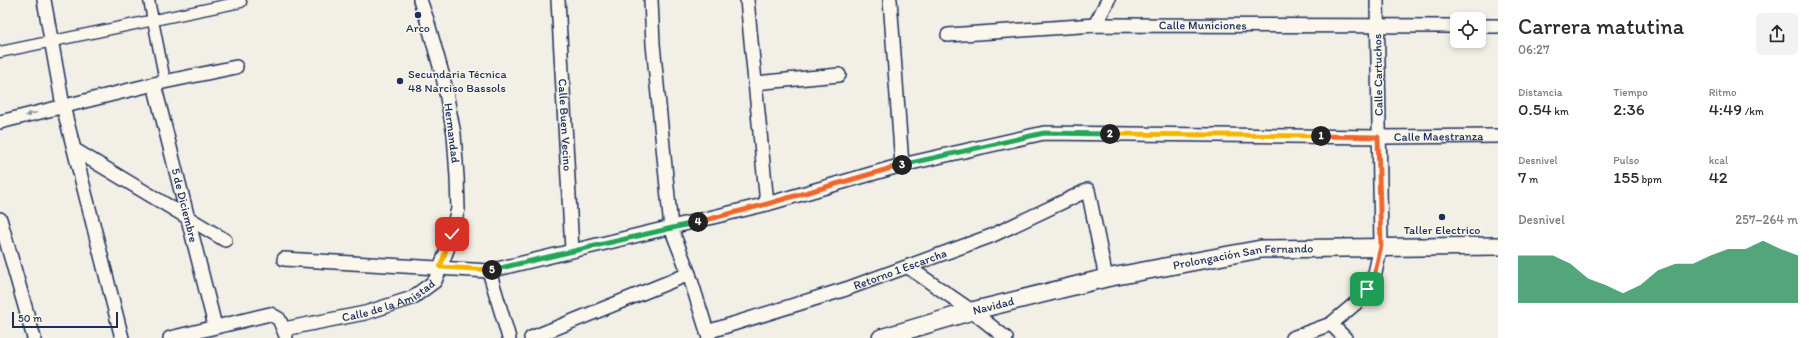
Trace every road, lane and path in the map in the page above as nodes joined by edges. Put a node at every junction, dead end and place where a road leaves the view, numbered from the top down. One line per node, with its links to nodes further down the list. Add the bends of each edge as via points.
1 (44, 0): 18 (street)
2 (149, 0): 11 (street)
3 (420, 0): 39 (street, Hermandad, via 443,77 454,134 458,209 449,245)
4 (558, 0): 37 (street, Calle Buen Vecino)
5 (651, 0): 33 (street)
6 (747, 0): 23 (street)
7 (890, 0): 29 (street)
8 (1108, 0): 12 (street)
9 (1377, 0): 13 (street, Calle Cartuchos)
10 (241, 2): 11 (street)
11 (153, 20): 18 (street); 22 (street)
12 (1095, 25): 13 (street, Calle Municiones); 17 (street, Calle Municiones)
13 (1377, 26): 14 (street, Calle Municiones); 27 (street, Calle Cartuchos)
14 (1450, 26)
15 (1486, 26): 16 (street)
16 (1498, 26)
17 (948, 35)
18 (52, 42): 19 (street); 24 (street)
19 (0, 52)
20 (236, 67): 22 (street)
21 (839, 75): 23 (street)
22 (160, 82): 24 (street); 31 (street, 5 de Diciembre)
23 (755, 83): 30 (street)
24 (63, 106): 25 (street, one-way to 25); 28 (street)
25 (0, 122)
26 (1498, 136): 27 (street, Calle Maestranza)
27 (1378, 137): 29 (street, Calle Maestranza, via 1044,133); 35 (street, Calle Cartuchos)
28 (74, 150): 31 (street); 50 (street)
29 (902, 165): 30 (street, Calle de la Amistad)
30 (767, 204): 33 (street, Calle de la Amistad)
31 (187, 217): 34 (street); 46 (street, 5 de Diciembre)
32 (0, 219): 49 (street)
33 (671, 228): 37 (street, Calle de la Amistad); 42 (street)
34 (225, 240)
35 (1381, 246): 36 (street, Prolongación San Fernando); 43 (street, Prolongación San Fernando, via 1260,248); 45 (street, Calle Cartuchos, via 1375,272 1367,289 1356,303)
36 (1498, 246)
37 (572, 250): 41 (street, Calle de la Amistad)
38 (284, 259): 39 (street)
39 (440, 267): 41 (street, Calle de la Amistad); 47 (street, Calle de la Amistad, via 435,281 412,298)
40 (908, 267): 43 (street, Retorno 1 Escarcha, via 991,236 1088,190); 44 (street); 48 (street, Retorno 1 Escarcha)
41 (489, 271): 52 (street)
42 (688, 274): 48 (street); 53 (street)
43 (1106, 278): 44 (street, Navidad)
44 (972, 311): 54 (street, Navidad); 55 (street)
45 (1331, 324): 56 (street); 57 (street)
46 (216, 326): 47 (street, via 270,314 279,319); 51 (street)
47 (285, 334)
48 (708, 335)
49 (34, 338)
50 (122, 338)
51 (170, 338)
52 (509, 338)
53 (531, 338)
54 (881, 338)
55 (1006, 338)
56 (1292, 338)
57 (1345, 338)

